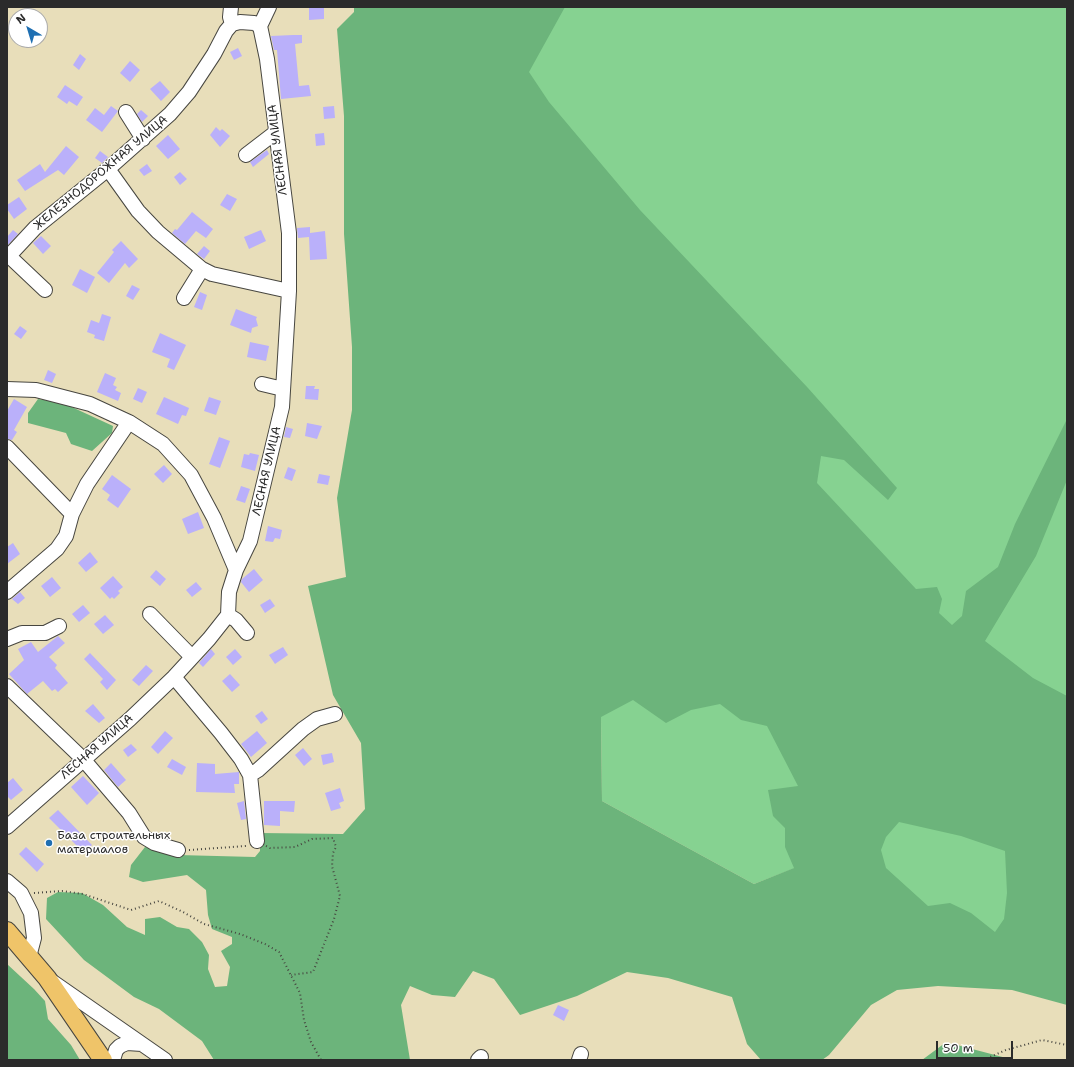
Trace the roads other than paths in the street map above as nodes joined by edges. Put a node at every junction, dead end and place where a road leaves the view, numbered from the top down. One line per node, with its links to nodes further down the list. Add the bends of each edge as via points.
1 (231, 7): 3 (street)
2 (269, 7): 4 (street)
3 (232, 24): 4 (street); 7 (street, ЖЕЛЕЗНОДОРОЖНАЯ УЛИЦА, via 189,92)
4 (257, 24): 6 (street, ЛЕСНАЯ УЛИЦА, via 267,59)
5 (126, 112): 7 (street)
6 (276, 132): 8 (street); 13 (street, ЛЕСНАЯ УЛИЦА, via 289,233)
7 (143, 139): 9 (street, ЖЕЛЕЗНОДОРОЖНАЯ УЛИЦА)
8 (246, 155)
9 (108, 169): 10 (street, ЖЕЛЕЗНОДОРОЖНАЯ УЛИЦА, via 35,228); 11 (street, via 138,211 158,232)
10 (8, 257): 12 (street)
11 (202, 269): 13 (street, via 212,274); 14 (street)
12 (45, 290)
13 (289, 291): 17 (street, ЛЕСНАЯ УЛИЦА)
14 (184, 298)
15 (262, 384): 17 (street)
16 (7, 389): 18 (street, via 36,390 90,404)
17 (283, 389): 21 (street, ЛЕСНАЯ УЛИЦА, via 282,407 250,541)
18 (129, 422): 20 (street, via 87,484); 21 (street, via 163,444 192,475)
19 (7, 447): 20 (street)
20 (72, 514): 22 (street, via 66,536 57,549)
21 (236, 570): 24 (street, ЛЕСНАЯ УЛИЦА, via 228,592)
22 (7, 592)
23 (150, 614): 28 (street)
24 (228, 615): 26 (street); 28 (street, ЛЕСНАЯ УЛИЦА)
25 (59, 626): 27 (street, via 45,632 22,633)
26 (247, 633)
27 (7, 640)
28 (192, 657): 29 (street, ЛЕСНАЯ УЛИЦА)
29 (174, 677): 32 (street, ЛЕСНАЯ УЛИЦА); 33 (street, via 221,733)
30 (7, 686): 32 (street)
31 (335, 714): 33 (street, via 317,719 303,729)
32 (83, 759): 34 (street, ЛЕСНАЯ УЛИЦА); 36 (street, via 129,813 144,836 154,843)
33 (250, 776): 35 (street)
34 (7, 827)
35 (257, 841)
36 (178, 850)
37 (7, 881): 39 (street, via 21,894 30,913 34,938)
38 (7, 931): 39 (main road)
39 (29, 957): 40 (main road)
40 (47, 978): 41 (street); 42 (main road)
41 (142, 1044): 43 (street, via 127,1043 120,1046); 44 (street)
42 (103, 1060)
43 (113, 1060)
44 (165, 1060)

